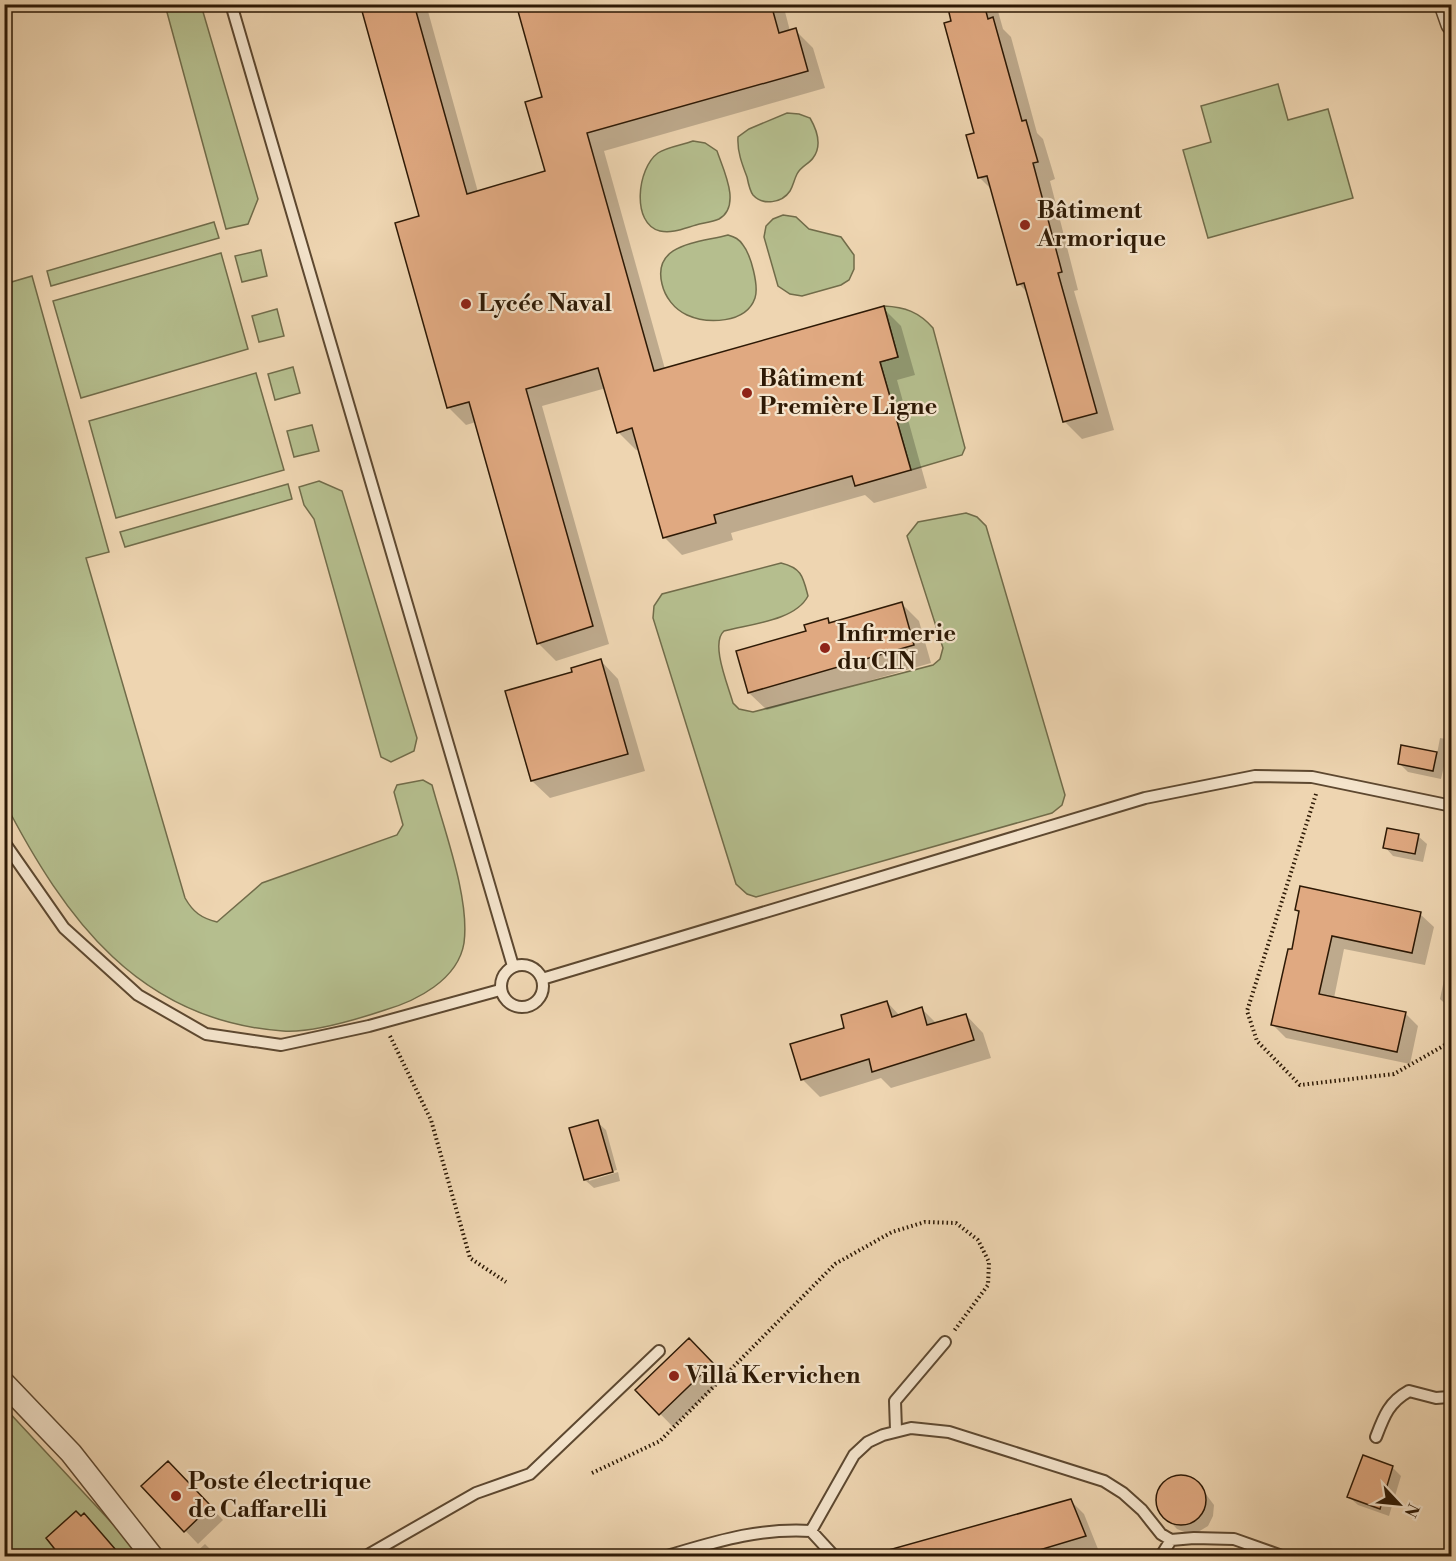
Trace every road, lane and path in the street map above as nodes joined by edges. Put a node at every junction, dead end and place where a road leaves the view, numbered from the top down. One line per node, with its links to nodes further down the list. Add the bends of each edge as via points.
1 (231, 4): 7 (lane)
2 (1445, 4): 3 (street)
3 (1452, 24)
4 (1320, 779): 5 (lane); 8 (lane, via 1255,776 1145,798); 11 (path, via 1247,1011 1257,1041 1300,1085 1394,1074)
5 (1452, 806)
6 (4, 842): 10 (lane, via 64,928 138,995 206,1034 281,1045)
7 (513, 966): 8 (lane, via 528,965); 9 (lane, via 503,976)
8 (543, 980): 9 (lane, via 542,993 527,1007 513,1006)
9 (500, 990): 10 (lane)
10 (383, 1022): 12 (path, via 431,1120 470,1258)
11 (1452, 1041)
12 (506, 1282)
13 (945, 1342): 17 (lane, via 895,1401); 19 (path, via 988,1285 989,1262 978,1240 956,1224 925,1222 892,1232 835,1264 660,1441)
14 (659, 1351): 23 (lane, via 530,1474 476,1493)
15 (8, 1387): 22 (street, via 71,1453)
16 (1452, 1394): 18 (lane, via 1436,1398 1409,1391 1394,1399)
17 (896, 1430): 20 (lane, via 868,1442 854,1455); 21 (lane, via 949,1432 1104,1481 1123,1492)
18 (1376, 1437)
19 (592, 1473)
20 (811, 1532): 24 (lane, via 755,1532); 25 (lane)
21 (1171, 1540): 26 (lane); 27 (lane, via 1234,1539)
22 (152, 1557)
23 (366, 1557)
24 (667, 1557)
25 (834, 1557)
26 (1161, 1557)
27 (1282, 1557)

